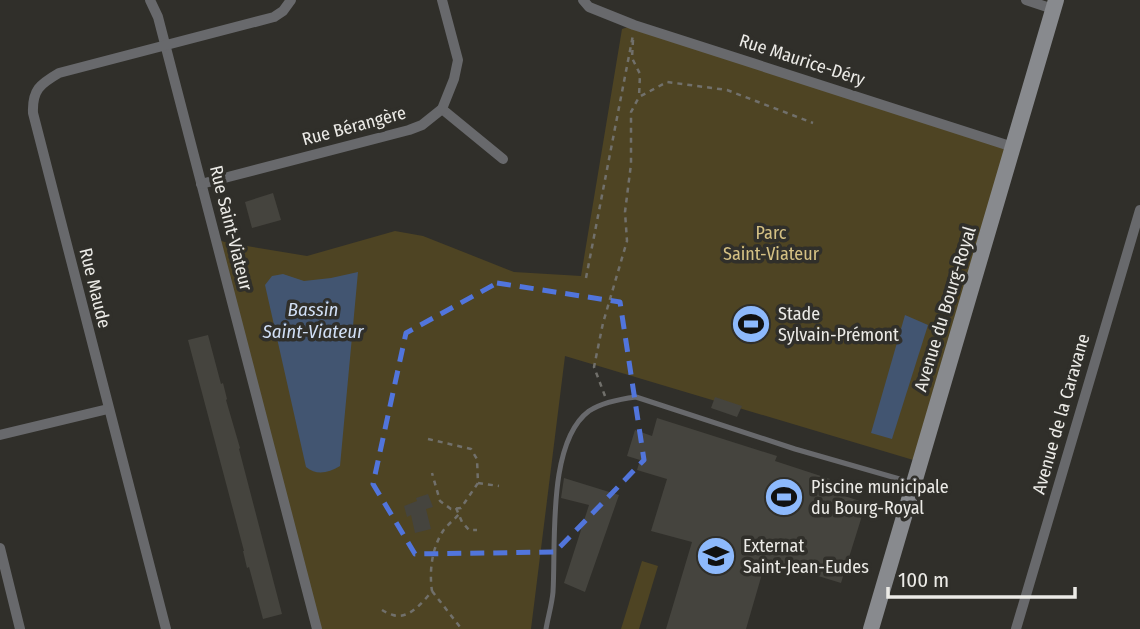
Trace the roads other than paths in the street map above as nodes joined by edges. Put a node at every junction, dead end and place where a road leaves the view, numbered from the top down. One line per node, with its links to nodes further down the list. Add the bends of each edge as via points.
1 (150, 0): 7 (street, Rue Saint-Viateur)
2 (291, 0): 7 (street, via 274,17)
3 (442, 0): 8 (street, via 458,60)
4 (583, 0): 9 (street, Rue Maurice-Déry, via 589,7 634,25)
5 (1026, 0): 6 (street)
6 (1055, 4): 9 (main road, Avenue du Bourg-Royal)
7 (165, 46): 11 (street, Rue Saint-Viateur); 13 (street, Rue Maude, via 59,73 36,90 32,101)
8 (442, 109): 10 (street); 11 (street, Rue Bérangère, via 409,130)
9 (1013, 147): 15 (main road, Avenue du Bourg-Royal)
10 (503, 159)
11 (201, 184): 20 (street, Rue Saint-Viateur)
12 (1140, 209): 23 (street, Avenue de la Caravane)
13 (108, 408): 14 (street); 19 (street, Rue Maude)
14 (0, 435)
15 (915, 483): 21 (lane, via 636,397 607,403 590,411 574,428 562,458); 22 (main road, Avenue du Bourg-Royal)
16 (0, 548): 17 (street)
17 (4, 582): 18 (street)
18 (20, 629)
19 (166, 629)
20 (317, 629)
21 (546, 629)
22 (871, 629)
23 (1016, 629)

